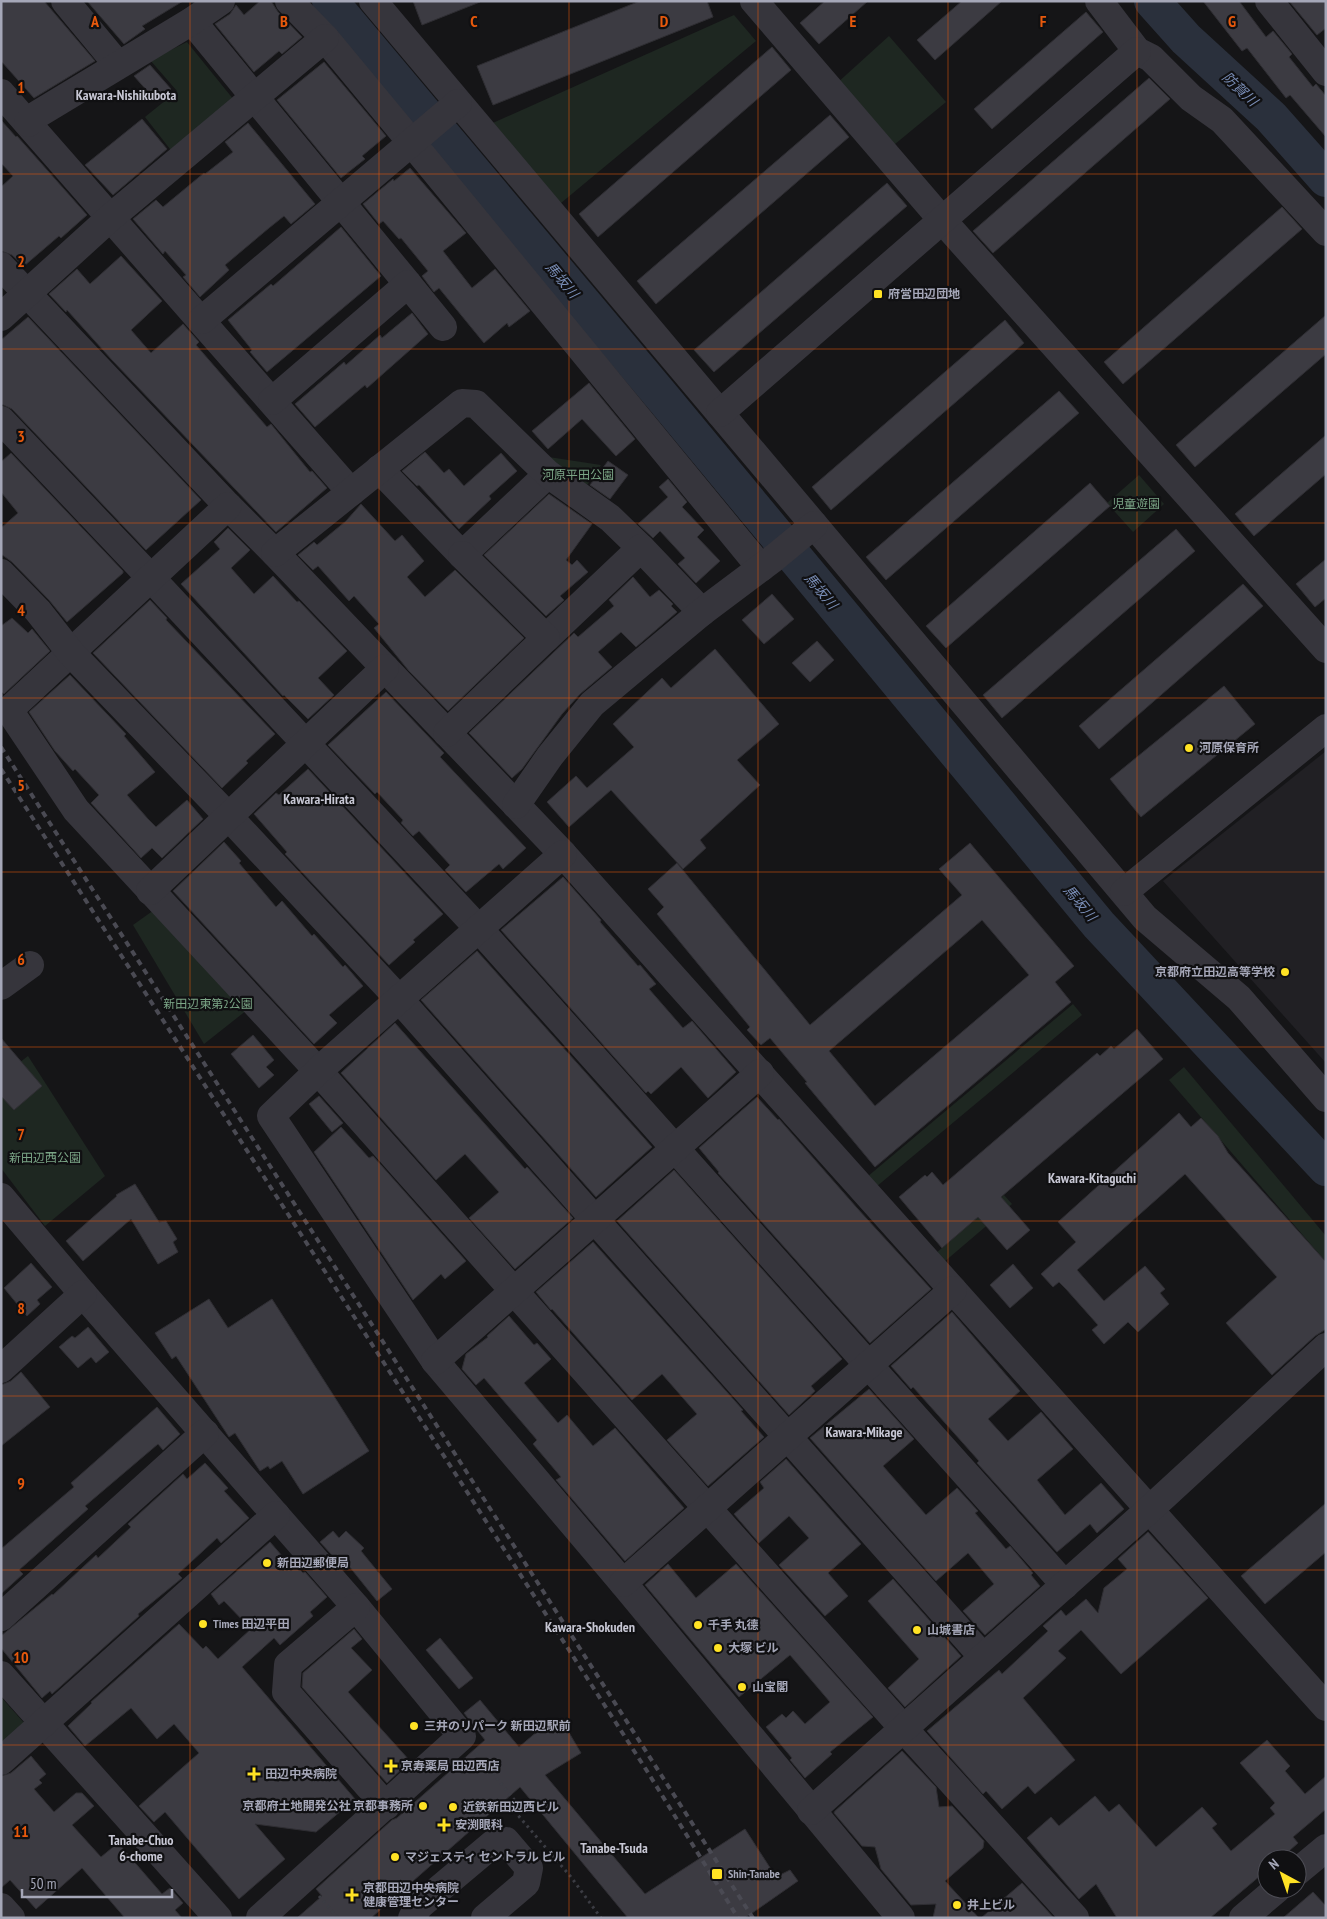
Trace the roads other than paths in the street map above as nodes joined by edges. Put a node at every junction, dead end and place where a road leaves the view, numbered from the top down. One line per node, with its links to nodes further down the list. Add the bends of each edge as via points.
1 (65, 1): 12 (street)
2 (221, 1): 8 (street)
3 (289, 1): 9 (street)
4 (373, 1): 15 (street)
5 (754, 1): 20 (street)
6 (1099, 1): 10 (street)
7 (1269, 1): 11 (street)
8 (192, 21): 12 (street); 14 (street)
9 (324, 38): 14 (street); 17 (street)
10 (1137, 52): 20 (street); 21 (street, via 1151,58 1191,98 1222,120)
11 (1321, 57)
12 (118, 65): 16 (street)
13 (1, 93): 16 (street)
14 (254, 96): 18 (street); 19 (street)
15 (452, 108): 17 (street); 29 (street)
16 (28, 123): 19 (street)
17 (418, 138): 18 (street); 39 (street)
18 (341, 202): 23 (street); 26 (street)
19 (110, 217): 24 (street); 26 (street)
20 (943, 221): 29 (street); 44 (street)
21 (1326, 232)
22 (1, 266): 24 (street)
23 (408, 284): 27 (street); 28 (street)
24 (27, 293): 25 (street); 34 (street)
25 (1, 317)
26 (202, 320): 28 (street)
27 (444, 327)
28 (272, 401): 33 (street)
29 (720, 413): 35 (street)
30 (1, 420): 41 (street)
31 (379, 469): 32 (street, via 462,404 476,404); 33 (street); 38 (street)
32 (548, 474): 36 (street, via 610,518); 38 (street)
33 (350, 492): 37 (street)
34 (228, 506): 37 (street); 41 (street)
35 (810, 528): 39 (street); 54 (street)
36 (641, 548): 42 (street); 43 (street)
37 (275, 553): 46 (street)
38 (462, 555): 43 (street)
39 (768, 563): 42 (street)
40 (1, 573): 45 (street, via 38,611)
41 (151, 578): 45 (street); 49 (street)
42 (702, 612): 50 (street, via 592,704)
43 (546, 638): 48 (street)
44 (1326, 649)
45 (71, 653): 51 (street); 53 (street, via 9,710 76,810)
46 (385, 668): 48 (street); 49 (street)
47 (1326, 728): 54 (street)
48 (447, 733): 50 (street)
49 (306, 744): 51 (street); 55 (street)
50 (516, 805): 52 (street)
51 (229, 817): 53 (street); 58 (street)
52 (563, 854): 55 (street); 60 (street)
53 (150, 891): 59 (street)
54 (1124, 892): 61 (street, via 1145,918 1238,998)
55 (479, 929): 58 (street); 62 (street)
56 (30, 965): 57 (street)
57 (1, 986)
58 (399, 999): 59 (street); 64 (street)
59 (318, 1071): 65 (street); 69 (street, via 271,1116)
60 (760, 1073): 62 (street); 66 (street)
61 (1326, 1098)
62 (674, 1149): 64 (street); 70 (street)
63 (2, 1198): 67 (street)
64 (594, 1220): 65 (street); 73 (street)
65 (514, 1290): 69 (street); 74 (street)
66 (953, 1290): 70 (street); 75 (street)
67 (83, 1294): 71 (street); 72 (street)
68 (1326, 1347): 75 (street)
69 (435, 1361): 77 (street)
70 (869, 1365): 73 (street); 78 (street)
71 (1, 1369)
72 (204, 1433): 76 (street); 80 (street)
73 (788, 1438): 74 (street); 81 (street)
74 (708, 1507): 77 (street); 85 (street)
75 (1150, 1508): 78 (street); 83 (street)
76 (276, 1515): 79 (street); 84 (street)
77 (624, 1583): 88 (street)
78 (1065, 1585): 81 (street)
79 (356, 1607): 87 (street, via 288,1665 286,1692); 87 (street, via 462,1736)
80 (1, 1617)
81 (983, 1657): 85 (street)
82 (1, 1676): 84 (street)
83 (1326, 1707)
84 (44, 1723): 86 (street); 94 (street)
85 (903, 1728): 88 (street); 99 (street)
86 (1, 1761)
87 (386, 1806): 95 (street)
88 (811, 1811): 98 (street)
89 (1326, 1848): 90 (street)
90 (1307, 1864)
91 (1265, 1899): 100 (street)
92 (1, 1907): 93 (street)
93 (11, 1918)
94 (218, 1918)
95 (260, 1918)
96 (412, 1918): 97 (street, via 419,1906 494,1843 506,1841 529,1868 526,1883)
97 (486, 1918)
98 (902, 1918)
99 (1075, 1918)
100 (1243, 1918)

